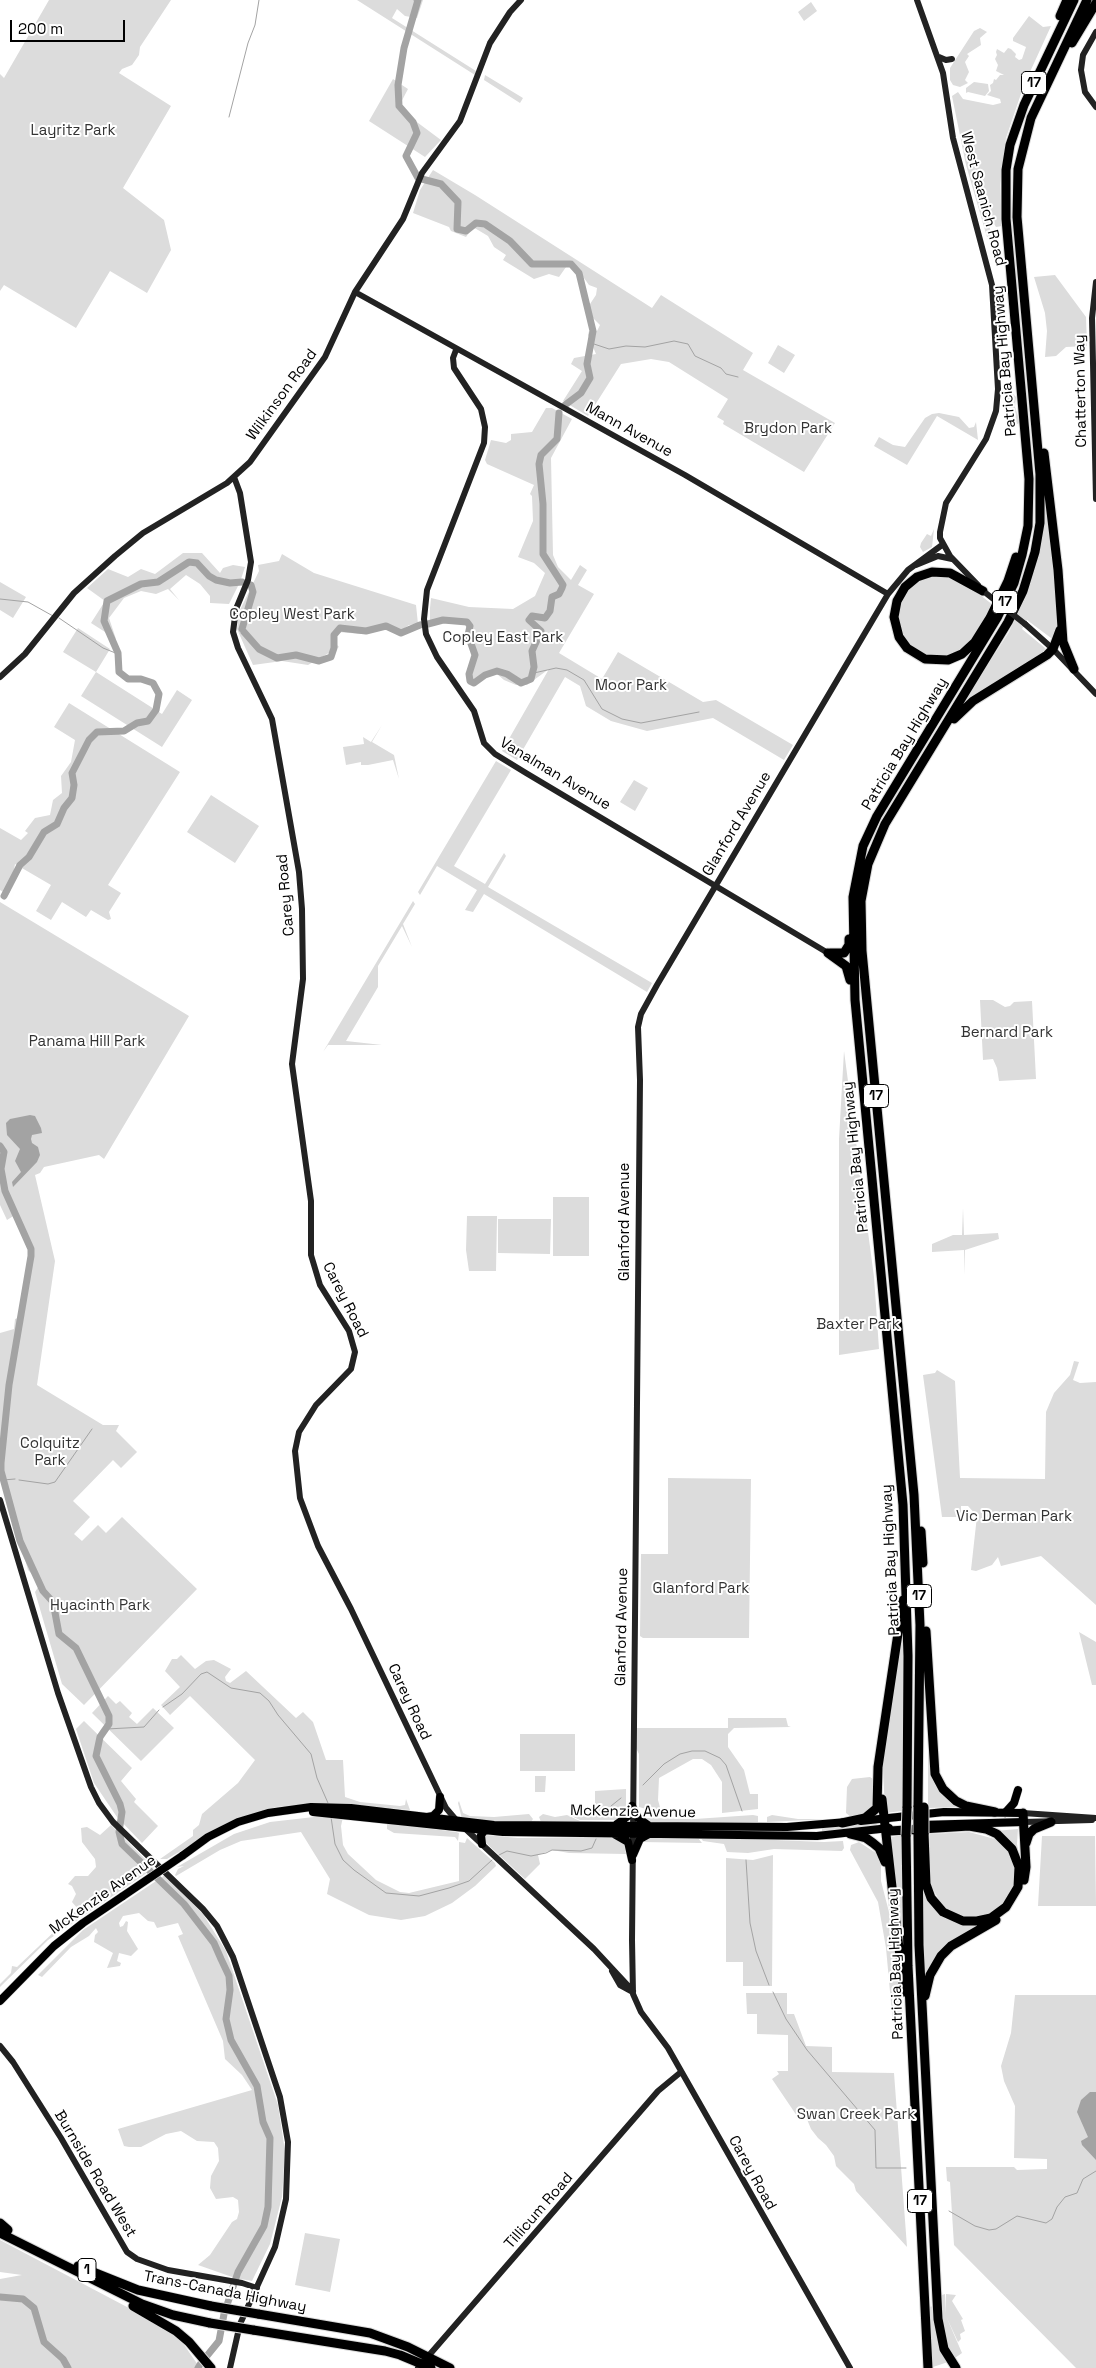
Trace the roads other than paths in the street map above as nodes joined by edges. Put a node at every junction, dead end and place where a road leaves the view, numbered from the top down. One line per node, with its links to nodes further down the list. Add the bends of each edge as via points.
1 (521, 0): 14 (main road, Wilkinson Road, via 490,43 460,121 422,173 398,229)
2 (917, 0): 8 (main road, West Saanich Road)
3 (1067, 0): 12 (highway, via 1016,116 1007,146)
4 (1074, 0): 12 (highway, Patricia Bay Highway / 17, via 1024,105 1010,145)
5 (1087, 0): 11 (highway, Patricia Bay Highway / 17)
6 (1096, 3): 11 (highway)
7 (1096, 32): 10 (main road, via 1083,55 1081,70 1085,92)
8 (939, 57): 9 (main road); 20 (main road, West Saanich Road, via 953,138 991,280 998,389 996,411 986,439 946,503 940,532)
9 (952, 59)
10 (1096, 107)
11 (1034, 111): 15 (highway, Patricia Bay Highway / 17, via 1023,143 1016,185)
12 (1006, 170): 17 (highway, Patricia Bay Highway / 17, via 1006,219)
13 (1096, 282): 19 (main road, Chatterton Way, via 1092,318)
14 (355, 292): 16 (main road, Mann Avenue); 18 (main road, Wilkinson Road, via 330,348 314,374 250,462)
15 (1026, 306): 25 (highway); 30 (highway, Patricia Bay Highway / 17, via 1041,491 1040,523 1031,565 1004,630)
16 (456, 350): 24 (main road, Mann Avenue, via 685,475); 32 (main road, Vanalman Avenue, via 454,368 480,409 484,443 427,590 426,634 437,657 474,711 481,736 491,751)
17 (1028, 461): 23 (highway, via 1023,526 1013,566 996,607 975,642 956,657 932,660 912,652 899,638 894,617 896,601 917,577 932,572 949,573); 31 (highway, Patricia Bay Highway / 17, via 1026,533 1018,572 1006,601 884,803)
18 (234, 477): 28 (main road, Wilkinson Road, via 125,546 74,593 25,654); 41 (main road, Carey Road, via 240,493 251,562 248,580 236,608 233,632 272,718 300,888 302,979 292,1064 311,1201 311,1255 320,1285 349,1330 356,1352 351,1368 316,1406 299,1432 295,1451 298,1490 318,1546 360,1626)
19 (1096, 499)
20 (942, 545): 21 (main road); 22 (main road, Glanford Avenue)
21 (953, 560): 22 (main road, via 938,556); 23 (main road)
22 (912, 566): 24 (main road, Glanford Avenue)
23 (985, 592): 26 (main road, bridge)
24 (888, 594): 32 (main road, Glanford Avenue)
25 (1061, 610): 26 (highway, via 1060,632); 27 (highway, via 1063,642)
26 (1053, 649): 27 (main road); 30 (highway, via 1040,662 974,701 957,715)
27 (1074, 669): 29 (main road)
28 (0, 678)
29 (1095, 692)
30 (891, 812): 35 (highway, Patricia Bay Highway / 17, via 873,850 865,877 861,934)
31 (864, 846): 33 (highway, via 856,862 851,886 849,945 844,953); 34 (highway, Patricia Bay Highway / 17, via 854,883 852,933)
32 (715, 885): 33 (main road, Vanalman Avenue); 42 (main road, Glanford Avenue, via 644,1008 638,1027)
33 (828, 952): 34 (highway, via 848,971)
34 (867, 1128): 36 (highway, Patricia Bay Highway / 17)
35 (904, 1385): 38 (highway, via 910,1408 923,1546); 43 (highway, Patricia Bay Highway / 17, via 919,1598)
36 (900, 1472): 39 (highway, via 903,1592); 76 (highway, Patricia Bay Highway / 17, bridge, via 908,1656 908,1966)
37 (0, 1500): 77 (main road, via 85,1772 99,1803 114,1823 203,1909 231,1952 285,2118 289,2160)
38 (926, 1631): 43 (highway); 45 (highway, via 935,1774 943,1789 956,1801)
39 (883, 1739): 48 (highway); 54 (highway, via 878,1767 877,1808 864,1818)
40 (1018, 1790): 46 (main road, via 1014,1803)
41 (440, 1797): 47 (main road, via 441,1807 436,1814); 50 (main road, Carey Road)
42 (632, 1806): 58 (main road, via 624,1820); 59 (main road, Glanford Avenue); 60 (main road, via 643,1823)
43 (921, 1807): 63 (highway, Patricia Bay Highway / 17, bridge)
44 (336, 1810): 47 (main road, McKenzie Avenue); 55 (main road, McKenzie Avenue); 72 (main road, McKenzie Avenue, bridge, via 284,1810 246,1819 208,1837 54,1946)
45 (995, 1812): 46 (main road, McKenzie Avenue); 48 (main road, McKenzie Avenue, via 929,1813)
46 (1005, 1812): 49 (main road, McKenzie Avenue)
47 (424, 1817): 50 (main road, McKenzie Avenue)
48 (883, 1818): 54 (main road, McKenzie Avenue); 61 (highway)
49 (1023, 1818): 51 (main road, McKenzie Avenue); 53 (main road, McKenzie Avenue); 61 (main road, McKenzie Avenue); 66 (highway)
50 (454, 1819): 55 (main road, via 448,1824); 57 (main road, Carey Road); 58 (main road, McKenzie Avenue, via 494,1825)
51 (1096, 1819): 52 (main road, McKenzie Avenue)
52 (1086, 1821): 53 (main road, McKenzie Avenue); 56 (main road)
53 (1051, 1822): 66 (highway, via 1029,1834)
54 (842, 1823): 60 (main road, McKenzie Avenue, via 796,1827)
55 (434, 1825): 57 (main road, McKenzie Avenue)
56 (1096, 1826)
57 (467, 1829): 62 (main road, McKenzie Avenue); 65 (main road, Carey Road)
58 (611, 1829): 59 (main road, McKenzie Avenue); 62 (main road, McKenzie Avenue); 67 (main road, via 628,1842)
59 (632, 1829): 60 (main road, McKenzie Avenue); 67 (main road, Glanford Avenue)
60 (654, 1829): 64 (main road, McKenzie Avenue, via 816,1836); 67 (main road, via 640,1839)
61 (884, 1829): 63 (highway, via 969,1826 996,1834 1012,1850 1019,1867 1018,1887 1006,1907 990,1918 970,1922 949,1915 938,1907 926,1884); 64 (main road, McKenzie Avenue); 68 (highway)
62 (485, 1830): 65 (main road, via 481,1835)
63 (921, 1833): 74 (highway, Patricia Bay Highway / 17, via 919,1945)
64 (850, 1834): 68 (highway, via 866,1838 879,1848)
65 (482, 1844): 70 (main road, Carey Road, via 594,1949)
66 (1025, 1848): 74 (highway, via 1023,1885 1011,1908 951,1946 930,1975 925,1996 928,2054)
67 (632, 1860): 69 (main road, Glanford Avenue)
68 (890, 1878): 76 (highway)
69 (632, 1963): 70 (main road, via 626,1975); 71 (main road, Glanford Avenue)
70 (612, 1970): 71 (main road, Carey Road, via 620,1985)
71 (633, 1991): 75 (main road, Carey Road, via 637,2006)
72 (0, 2001)
73 (0, 2046): 80 (main road, Burnside Road West, via 61,2138 127,2252 145,2263 168,2270)
74 (925, 2068): 83 (highway, Patricia Bay Highway / 17, via 938,2319 941,2340)
75 (681, 2072): 82 (main road, Tillicum Road, via 664,2085); 89 (main road, Carey Road)
76 (915, 2112): 81 (highway, Patricia Bay Highway / 17)
77 (283, 2210): 80 (main road); 80 (main road, via 275,2247)
78 (2, 2228): 79 (highway, Trans-Canada Highway / 1); 82 (highway, Trans-Canada Highway / 1, bridge, via 119,2284 171,2298 383,2337)
79 (68, 2268): 84 (highway, Trans-Canada Highway / 1, bridge, via 154,2309 210,2323 400,2355); 85 (highway, via 176,2331)
80 (255, 2287): 86 (main road, via 237,2333)
81 (927, 2324): 90 (highway); 91 (highway, Patricia Bay Highway / 17)
82 (428, 2356): 84 (main road, Tillicum Road); 88 (highway, Trans-Canada Highway / 1)
83 (954, 2365)
84 (419, 2366): 87 (highway, Trans-Canada Highway / 1)
85 (211, 2368)
86 (230, 2368)
87 (431, 2368)
88 (450, 2368)
89 (850, 2368)
90 (924, 2368)
91 (928, 2368)

